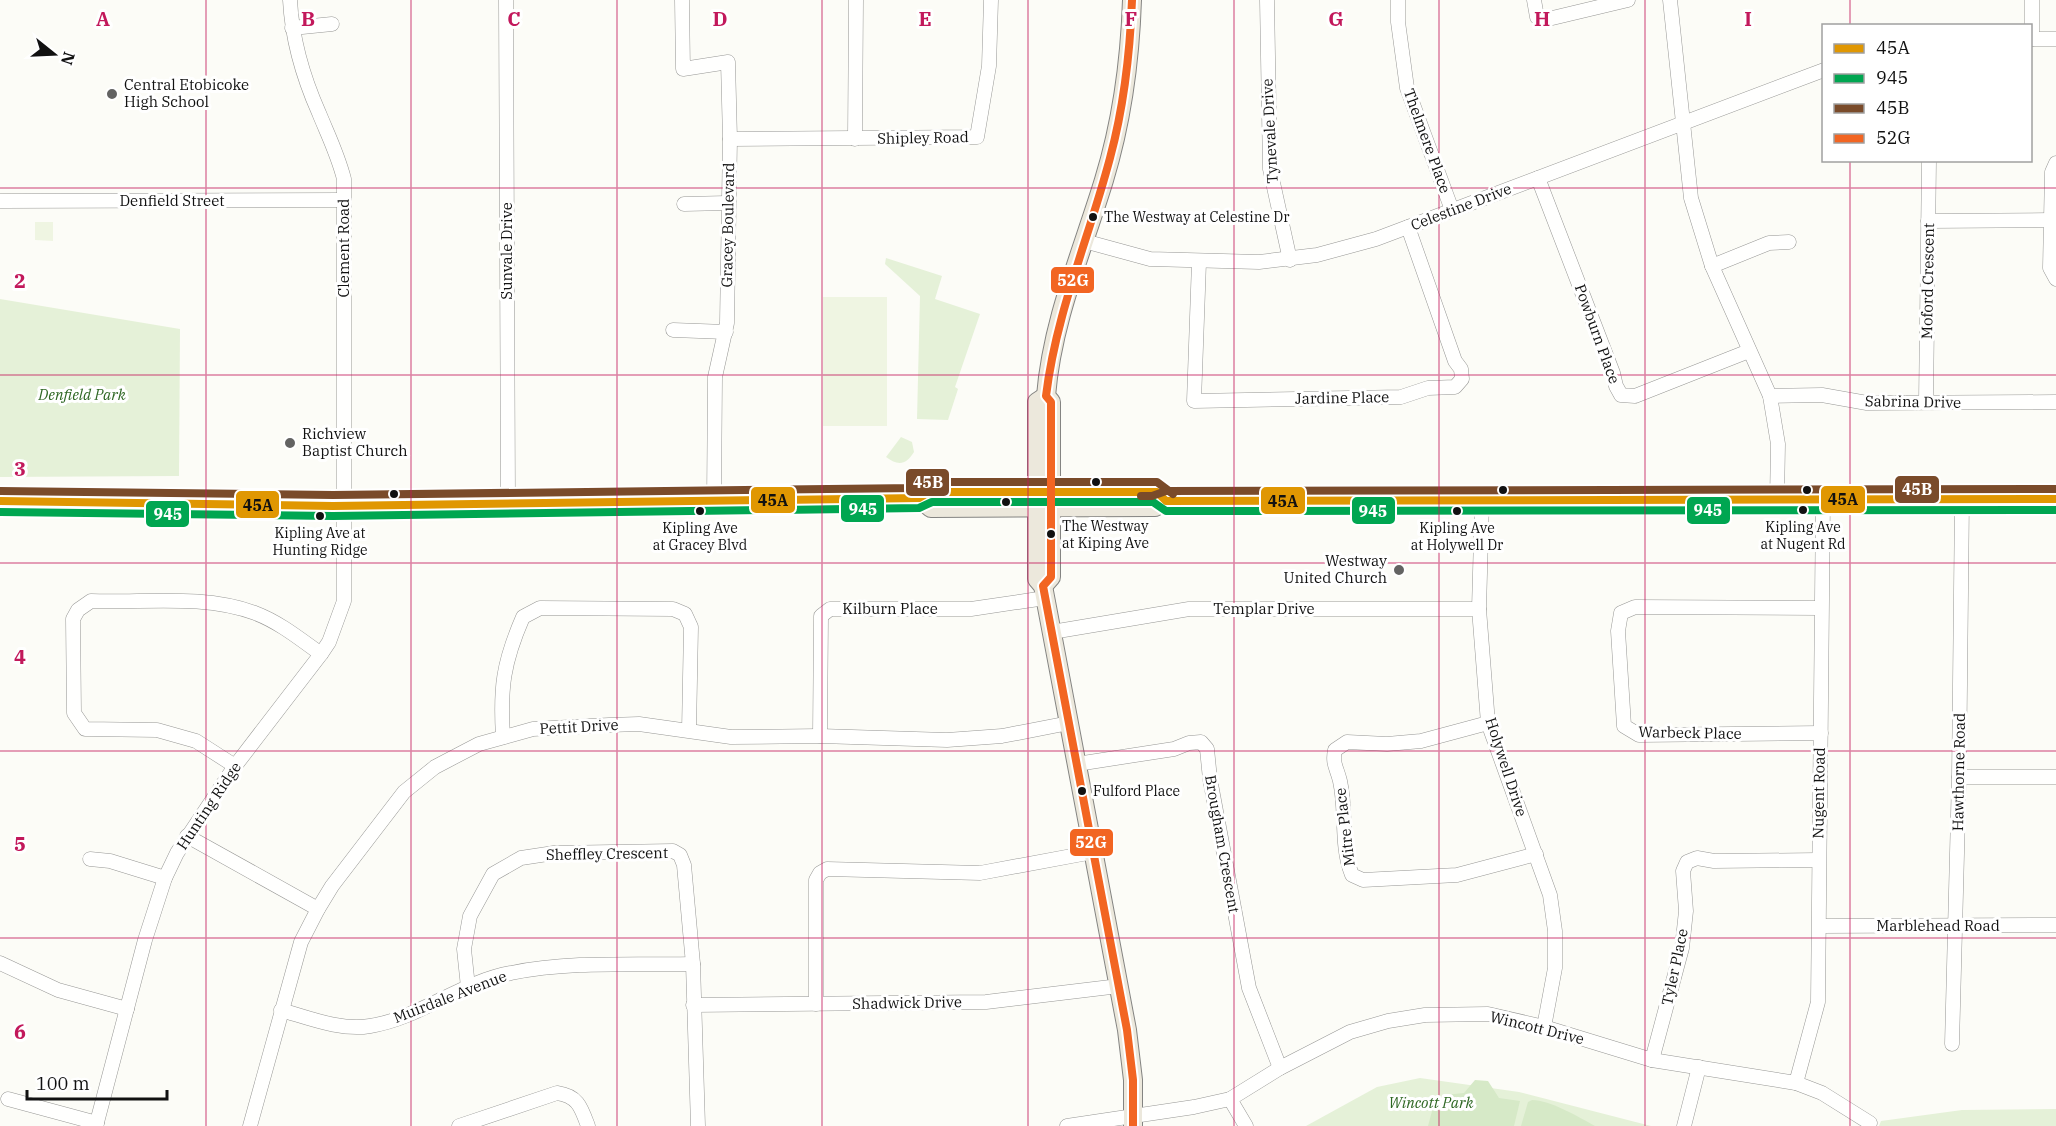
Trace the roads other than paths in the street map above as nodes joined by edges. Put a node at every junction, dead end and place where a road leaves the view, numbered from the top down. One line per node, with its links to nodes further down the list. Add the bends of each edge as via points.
1 (290, 0): 15 (street, Clement Road)
2 (506, 0): 53 (street, Sunvale Drive)
3 (682, 0): 20 (street, Gracey Boulevard, via 682,69 728,62)
4 (856, 0): 21 (street)
5 (991, 0): 21 (street, Shipley Road, via 989,66 977,137)
6 (1132, 0): 33 (main road, via 1121,111)
7 (1267, 0): 35 (street, Tynevale Drive, via 1270,169)
8 (1398, 0): 29 (street, Thelmere Place, via 1407,88)
9 (1534, 0): 10 (street, via 1537,17 1544,20)
10 (1628, 0)
11 (1670, 0): 19 (street)
12 (2032, 0): 14 (street)
13 (332, 24): 15 (street)
14 (2031, 24)
15 (292, 28): 25 (street, Clement Road, via 305,78 339,156)
16 (2032, 39): 17 (street)
17 (2056, 39)
18 (1822, 71): 19 (street, Celestine Drive)
19 (1682, 123): 24 (street, Celestine Drive); 37 (street, via 1691,198)
20 (730, 139): 21 (street, Shipley Road); 28 (street, Gracey Boulevard)
21 (855, 139)
22 (1929, 162): 31 (street, Moford Crescent)
23 (2056, 163): 30 (street, via 2052,172)
24 (1538, 178): 29 (street, Celestine Drive); 41 (street, Powburn Place, via 1622,395 1635,396)
25 (344, 200): 26 (street, Denfield Street); 54 (street, Clement Road)
26 (0, 201)
27 (684, 204): 28 (street)
28 (727, 204): 40 (street, Gracey Boulevard)
29 (1452, 210): 32 (street, Celestine Drive)
30 (2050, 220): 31 (street); 38 (street, via 2050,272)
31 (1928, 221): 43 (street, Moford Crescent)
32 (1408, 227): 35 (street, Celestine Drive, via 1359,245); 36 (street, Jardine Place, via 1461,369 1461,379 1455,387 1428,388 1401,397 1194,401)
33 (1084, 241): 36 (street, Celestine Drive, via 1150,260); 47 (main road, via 1054,335 1046,396 1037,402)
34 (1789, 242): 37 (street, via 1769,243)
35 (1290, 260): 36 (street, Celestine Drive)
36 (1199, 262)
37 (1712, 266): 41 (street)
38 (2056, 279)
39 (673, 330): 40 (street)
40 (726, 333): 51 (street, Gracey Boulevard, via 715,377)
41 (1749, 351): 42 (street)
42 (1770, 396): 43 (street, Sabrina Drive, via 1822,395 1867,403); 48 (street, via 1778,444)
43 (1926, 402): 44 (street, Sabrina Drive)
44 (2056, 402)
45 (1823, 499): 48 (main road); 49 (main road); 57 (street, Nugent Road)
46 (2056, 499): 49 (main road)
47 (1044, 500): 51 (main road, via 931,508 920,498); 52 (main road, via 1157,492 1166,501); 55 (main road, via 1037,579)
48 (1777, 500): 52 (main road)
49 (1962, 500): 68 (street, Hawthorne Road)
50 (0, 501): 54 (main road)
51 (714, 501): 53 (main road)
52 (1482, 501): 56 (street, Holywell Drive)
53 (508, 502): 54 (main road)
54 (344, 506): 59 (street, Hunting Ridge, via 344,601)
55 (1044, 592): 58 (main road); 64 (street, Kilburn Place, via 971,609 830,609 821,616)
56 (1479, 609): 58 (street, Templar Drive, via 1189,609); 61 (street, Holywell Drive)
57 (1820, 609): 63 (street, Nugent Road); 63 (street, Warbeck Place, via 1635,607 1621,613 1618,631 1624,726 1630,732)
58 (1052, 632): 60 (main road)
59 (321, 654): 67 (street, Hunting Ridge); 67 (street, via 285,628 231,605 91,601 78,610 73,620 74,713 85,729 157,730 196,741)
60 (1069, 723): 64 (street, Pettit Drive, via 1002,736 947,740); 66 (main road)
61 (1488, 723): 72 (street, Holywell Drive); 72 (street, Mitre Place, via 1421,741 1347,742 1335,750 1333,762 1340,780 1347,862 1352,875 1363,880 1457,874)
62 (689, 730): 64 (street, Pettit Drive, via 730,737); 65 (street, Pettit Drive, via 609,725 533,729); 65 (street, via 691,627 685,614 673,609 540,608 523,617 504,667)
63 (1821, 733): 74 (street, Nugent Road)
64 (820, 736)
65 (503, 737): 76 (street, Pettit Drive, via 479,744 435,767 404,792)
66 (1077, 764): 71 (main road); 92 (street, Brougham Crescent, via 1174,749 1189,743 1202,742 1207,749 1249,988)
67 (235, 766): 70 (street, Hunting Ridge)
68 (1959, 777): 69 (street); 79 (street, Hawthorne Road)
69 (2056, 777)
70 (187, 836): 75 (street, Hunting Ridge); 76 (street)
71 (1093, 852): 82 (main road); 84 (street, via 980,873 827,869 816,880)
72 (1536, 854): 88 (street, Holywell Drive, via 1550,895 1555,932 1555,968)
73 (90, 859): 75 (street)
74 (1818, 860): 78 (street, Nugent Road); 90 (street, Tyler Place, via 1697,858 1686,862 1682,948)
75 (165, 878): 86 (street, Hunting Ridge)
76 (318, 909): 87 (street, Pettit Drive, via 301,942)
77 (2056, 925): 79 (street, Marblehead Road)
78 (1820, 926): 79 (street, Marblehead Road); 93 (street, Nugent Road, via 1818,1002)
79 (1955, 927): 89 (street, Hawthorne Road)
80 (0, 963): 86 (street, via 58,990)
81 (693, 964): 83 (street, Muirdale Avenue, via 553,966 508,973); 83 (street, Sheffley Crescent, via 680,855 673,851 554,853 521,858 493,874 470,916 464,949); 85 (street, Sheffley Crescent)
82 (1119, 986): 84 (street, Shadwick Drive, via 986,1002); 96 (main road, via 1130,1054)
83 (468, 987): 87 (street, Muirdale Avenue, via 402,1017 369,1026 336,1025)
84 (816, 1004): 85 (street, Shadwick Drive)
85 (693, 1005): 102 (street, Sheffley Crescent)
86 (127, 1009): 98 (street, Hunting Ridge)
87 (281, 1010): 99 (street, Pettit Drive)
88 (1544, 1027): 90 (street, Wincott Drive); 92 (street, Wincott Drive, via 1488,1014 1425,1015 1350,1032)
89 (1952, 1044)
90 (1652, 1060): 91 (street, Wincott Drive)
91 (1699, 1067): 93 (street, Wincott Drive); 105 (street)
92 (1280, 1068): 95 (street, Wincott Drive)
93 (1796, 1083): 97 (street, Wincott Drive, via 1822,1093)
94 (8, 1099): 98 (street)
95 (1230, 1099): 96 (street, Wincott Drive); 104 (street)
96 (1133, 1121): 103 (street, Wincott Drive)
97 (1870, 1123)
98 (96, 1124)
99 (250, 1126)
100 (459, 1126): 101 (street, via 557,1094 570,1095 580,1104)
101 (588, 1126)
102 (698, 1126)
103 (1067, 1126)
104 (1246, 1126)
105 (1684, 1126)

